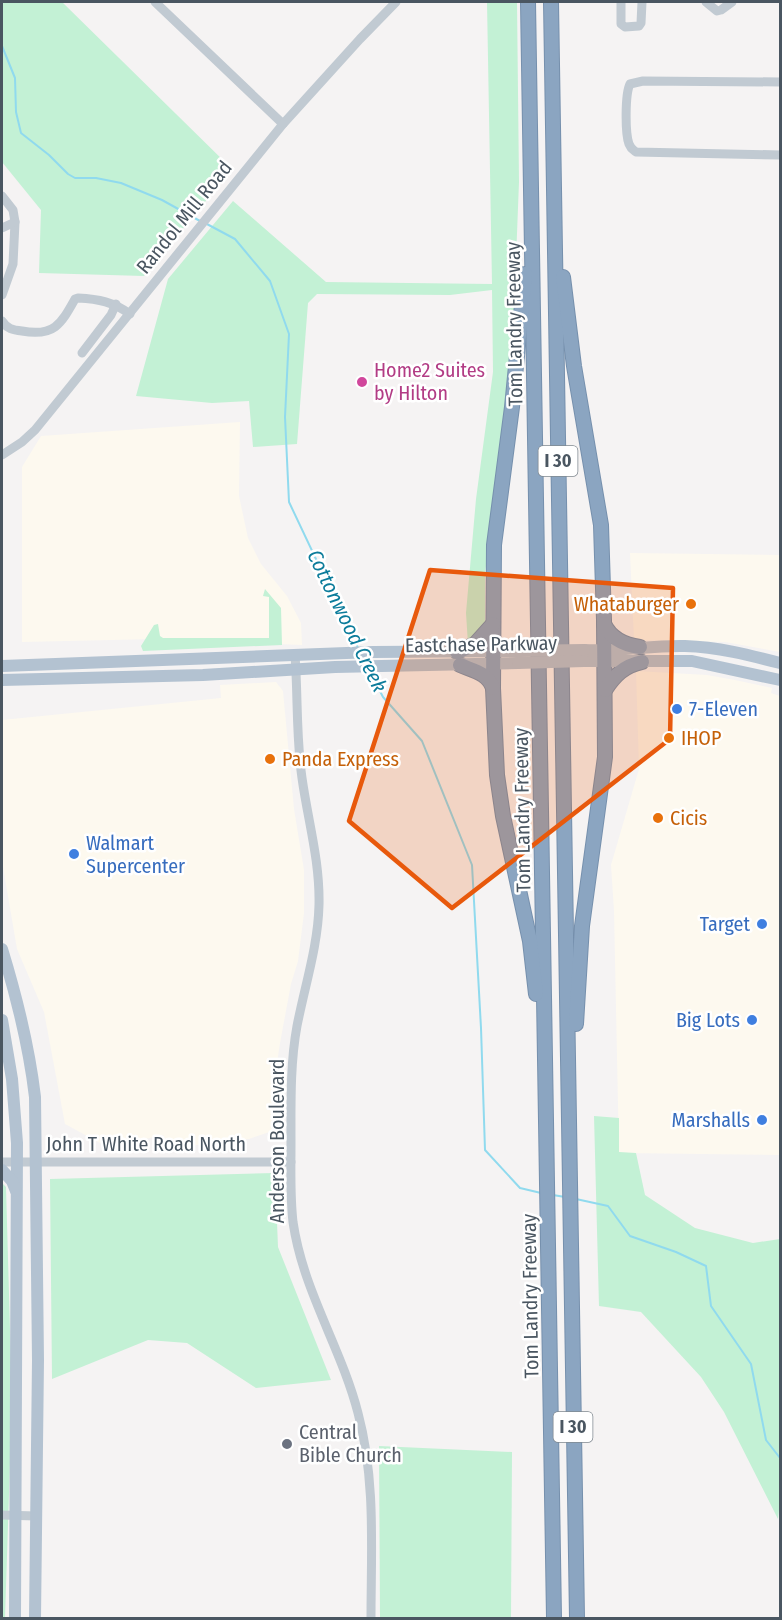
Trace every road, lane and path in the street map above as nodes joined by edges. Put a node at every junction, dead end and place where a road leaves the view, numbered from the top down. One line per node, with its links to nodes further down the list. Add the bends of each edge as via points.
1 (154, 2): 10 (street)
2 (396, 2): 10 (street, Randol Mill Road)
3 (528, 2): 13 (highway, Tom Landry Freeway / I 30)
4 (551, 2): 14 (highway, I 30)
5 (621, 2): 6 (street, via 621,24 625,27 639,26)
6 (642, 2)
7 (706, 2): 8 (street, via 717,11)
8 (732, 2)
9 (780, 82): 11 (street, via 643,81 628,87 627,114 629,145 636,152)
10 (283, 124): 19 (street, Randol Mill Road)
11 (780, 155)
12 (2, 196): 15 (street, via 13,210)
13 (532, 207): 23 (highway, via 494,545); 45 (highway, Tom Landry Freeway / I 30)
14 (555, 208): 24 (highway, via 574,366 601,525); 50 (highway, I 30)
15 (15, 222): 16 (street); 17 (street, via 13,264)
16 (2, 228)
17 (2, 295)
18 (116, 304): 19 (street); 20 (street, via 78,298 57,326 45,332 10,329); 21 (street)
19 (130, 314): 22 (street, Randol Mill Road, via 35,430)
20 (2, 321)
21 (82, 354)
22 (2, 455)
23 (493, 624): 30 (highway); 31 (highway)
24 (604, 624): 26 (highway, via 614,638); 28 (highway)
25 (720, 650): 26 (main road, Eastchase Parkway, via 687,646); 29 (main road, Eastchase Parkway); 33 (main road, via 715,657)
26 (641, 654): 28 (main road, Eastchase Parkway); 33 (main road, Eastchase Parkway); 42 (highway)
27 (295, 655): 31 (main road, Eastchase Parkway, via 396,652); 32 (main road, Eastchase Parkway); 37 (street, Anderson Boulevard)
28 (605, 656): 30 (main road, Eastchase Parkway, bridge); 42 (highway)
29 (750, 656): 34 (main road, Eastchase Parkway); 36 (main road, via 723,660)
30 (493, 657): 31 (main road, Eastchase Parkway); 41 (highway)
31 (458, 659): 37 (main road, Eastchase Parkway, via 405,666); 41 (highway, via 490,679)
32 (134, 661): 35 (main road, Eastchase Parkway); 38 (main road)
33 (692, 661): 36 (main road, Eastchase Parkway)
34 (780, 663)
35 (2, 666)
36 (718, 668): 40 (main road, Eastchase Parkway)
37 (296, 669): 38 (main road, Eastchase Parkway); 49 (street, Anderson Boulevard, via 302,779 318,862 319,906 293,1058)
38 (135, 677): 39 (main road, Eastchase Parkway)
39 (2, 680)
40 (780, 680)
41 (494, 688): 45 (highway, via 497,775 530,941)
42 (605, 690): 50 (highway, via 605,757 582,926 574,1147)
43 (2, 949): 48 (main road, via 32,1065)
44 (2, 1020): 47 (main road, via 15,1102)
45 (545, 1068): 59 (highway, Tom Landry Freeway / I 30)
46 (2, 1162): 47 (street, John T White Road North)
47 (17, 1162): 48 (street, John T White Road North); 52 (main road)
48 (38, 1162): 49 (street, John T White Road North); 55 (main road)
49 (291, 1162): 58 (street, Anderson Boulevard, via 293,1223 303,1268 346,1373 369,1466)
50 (570, 1163): 60 (highway, I 30)
51 (2, 1170): 52 (main road)
52 (17, 1193): 54 (main road)
53 (2, 1515): 54 (street)
54 (16, 1515): 55 (street); 56 (main road)
55 (36, 1516): 57 (main road)
56 (15, 1618)
57 (35, 1618)
58 (371, 1618)
59 (553, 1618)
60 (578, 1618)

